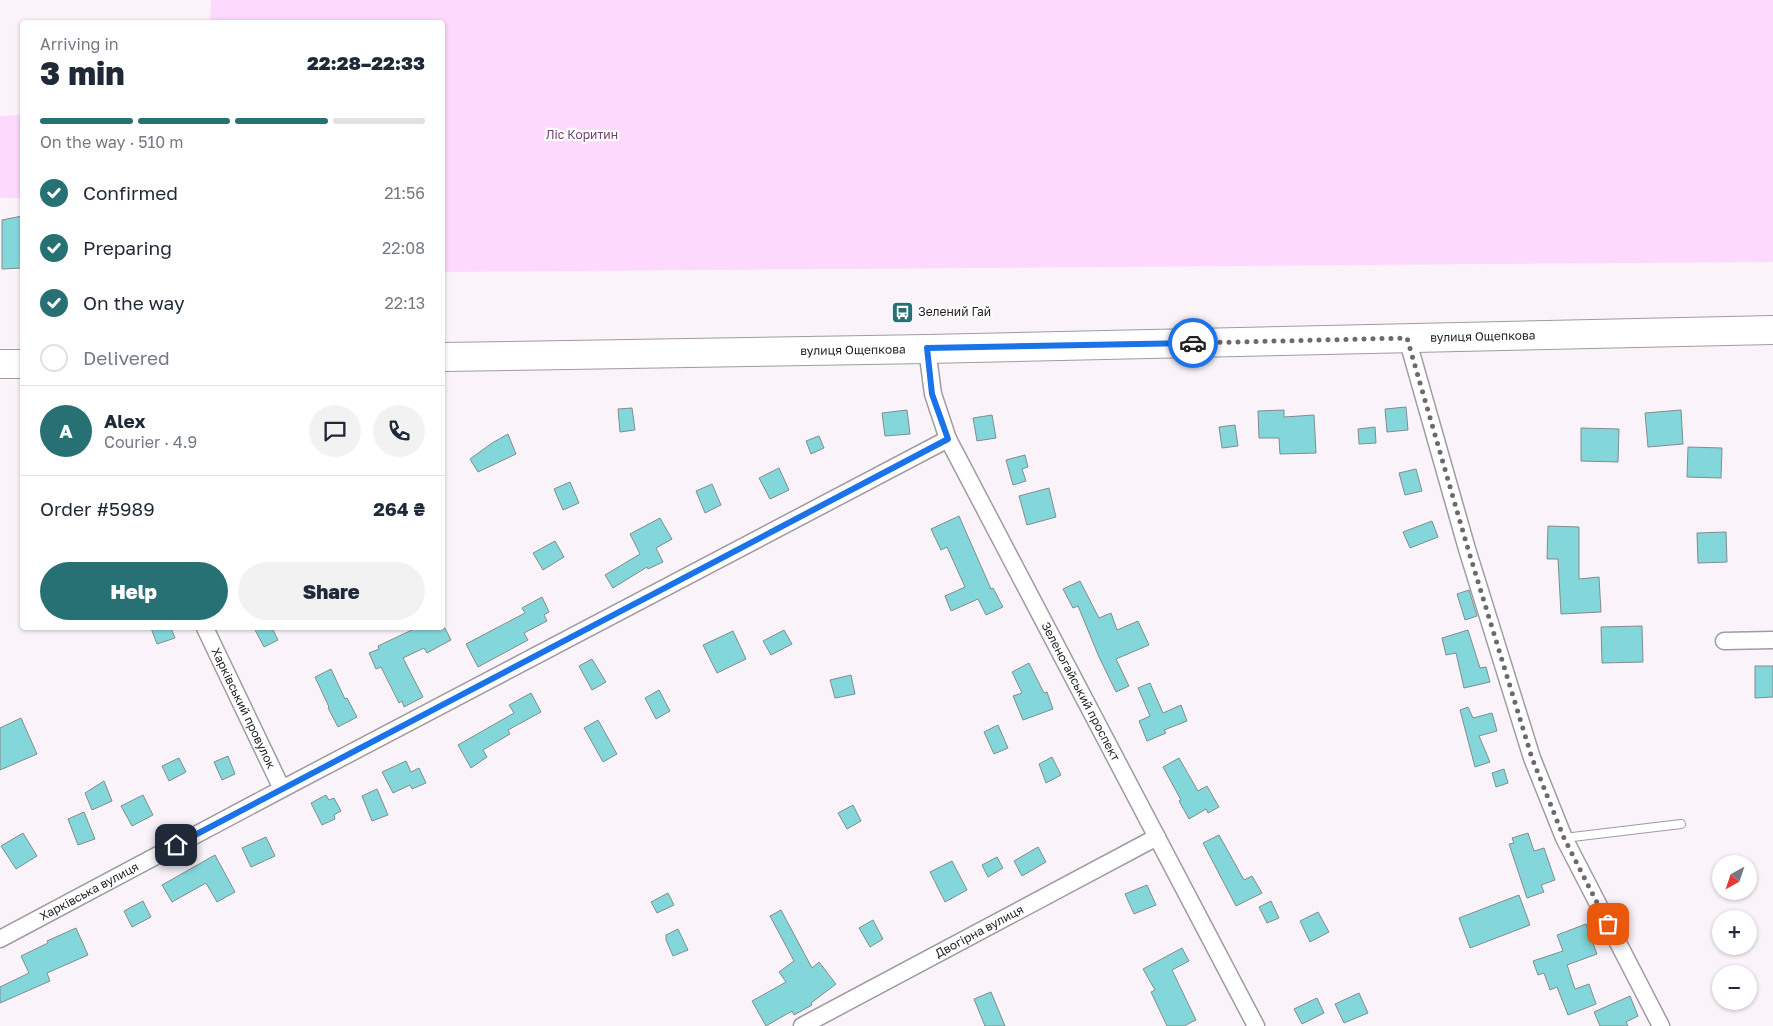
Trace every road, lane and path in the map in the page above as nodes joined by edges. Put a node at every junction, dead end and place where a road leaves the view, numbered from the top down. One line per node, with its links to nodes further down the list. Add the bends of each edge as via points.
1 (1773, 330): 2 (highway, вулиця Ощепкова)
2 (1407, 338): 3 (highway, вулиця Ощепкова); 14 (street, via 1532,758)
3 (927, 348): 4 (highway, вулиця Ощепкова); 7 (street, Зеленогайський проспект, via 932,394)
4 (445, 356)
5 (0, 364): 6 (highway)
6 (20, 364)
7 (948, 439): 11 (street, Харківська вулиця); 13 (street, Зеленогайський проспект)
8 (206, 630): 11 (street, Харківський провулок)
9 (1724, 640): 10 (street)
10 (1773, 640)
11 (282, 789): 15 (street, Харківська вулиця)
12 (1681, 824): 14 (lane)
13 (1157, 837): 16 (street, Двогірна вулиця); 17 (street, Зеленогайський проспект)
14 (1564, 838): 18 (street)
15 (0, 939)
16 (802, 1026)
17 (1256, 1026)
18 (1661, 1026)

